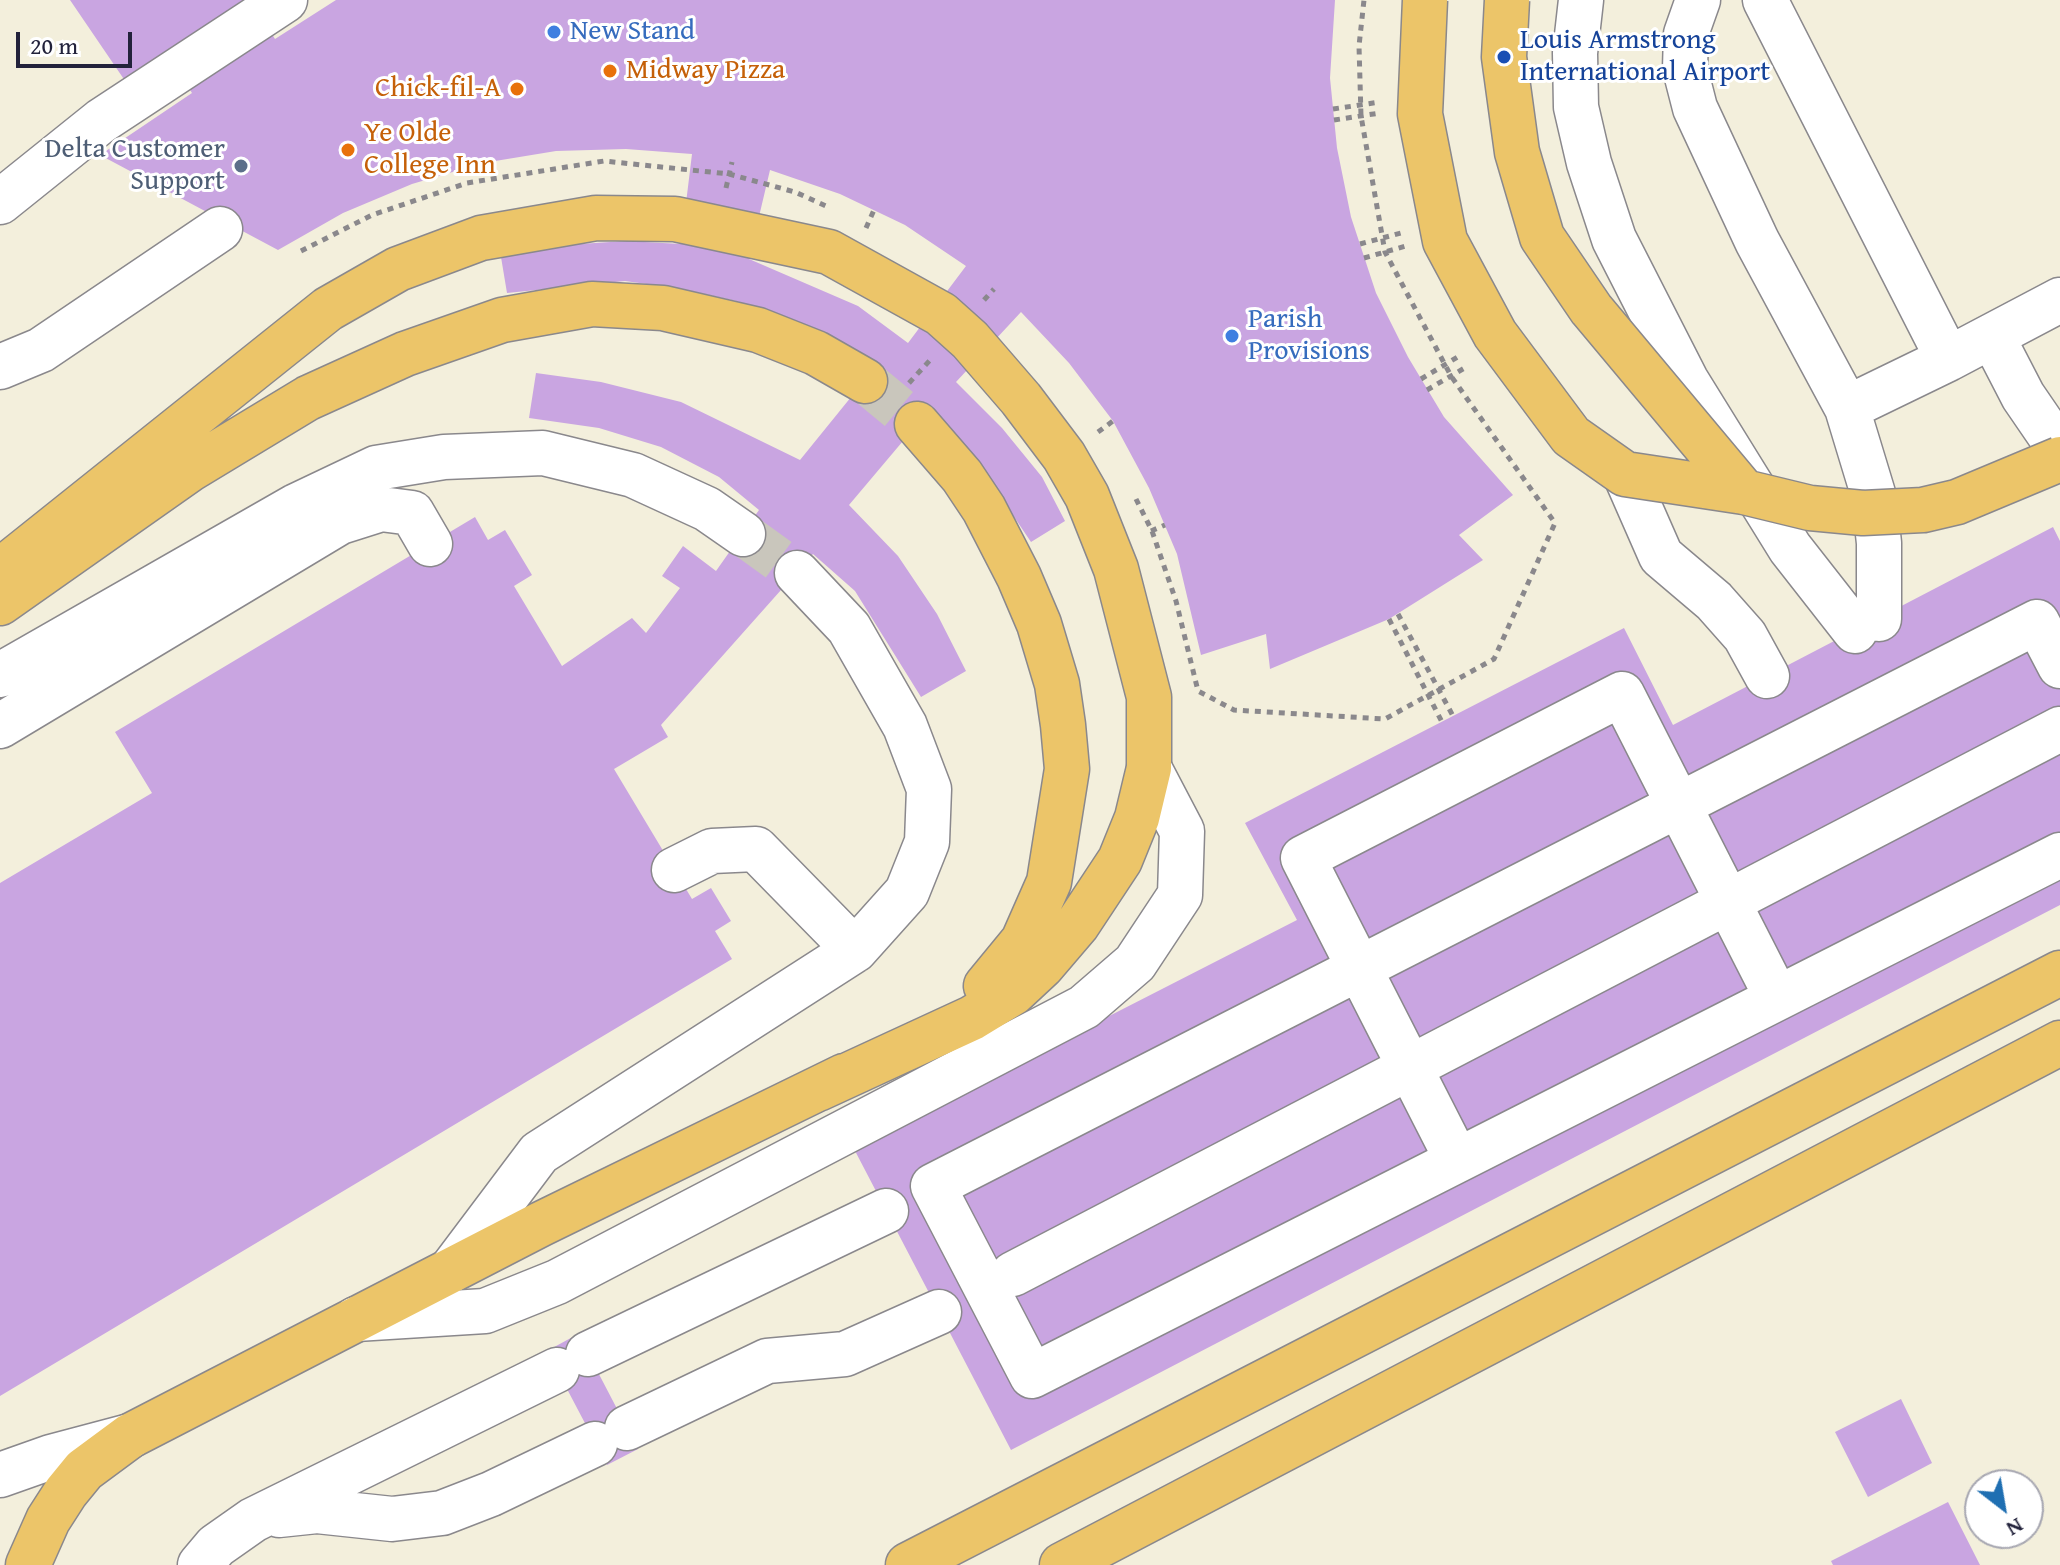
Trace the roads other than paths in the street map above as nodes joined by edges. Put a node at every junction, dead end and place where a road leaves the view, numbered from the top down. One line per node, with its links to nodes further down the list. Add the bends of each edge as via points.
1 (285, 0): 7 (street, via 101,121)
2 (1425, 0): 18 (main road, bridge, via 1420,114 1445,241 1495,334 1571,436)
3 (1507, 0): 19 (main road, bridge, via 1504,57 1515,138 1542,237 1591,309)
4 (1581, 0): 14 (street, via 1576,107 1614,239 1686,380 1774,522 1867,625 1879,543 1874,497)
5 (1698, 0): 14 (street, via 1686,34 1685,69 1695,108 1757,241)
6 (1765, 0): 11 (street)
7 (0, 202)
8 (220, 229): 12 (street, via 41,350)
9 (2060, 300): 10 (street)
10 (1992, 336): 11 (street); 16 (street, via 2023,396)
11 (1948, 359): 14 (street)
12 (0, 367)
13 (865, 381): 24 (main road, via 816,353 758,330 663,308 592,304 502,320 405,354 308,398 189,470)
14 (1847, 408)
15 (917, 424): 41 (main road, via 984,509 1039,624 1057,684 1067,769 1057,848 1038,913 1023,941 981,992 930,1031)
16 (2060, 450)
17 (2060, 459): 19 (main road, bridge, via 1957,502 1923,510 1863,513 1810,508)
18 (1625, 474): 19 (main road, bridge); 27 (street, via 1661,556 1745,636)
19 (1744, 492)
20 (743, 534): 26 (street, via 707,509 633,475 543,453 444,457 376,468 296,506)
21 (430, 544): 28 (street, via 412,513 381,509 340,522)
22 (0, 571): 30 (main road, via 358,289 440,252 521,228 596,218 675,219 829,252 941,314 997,369 1064,456 1104,537 1149,697)
23 (797, 573): 35 (street, via 849,628 905,726 929,789 927,842 907,892)
24 (0, 603)
25 (2060, 666): 31 (street, via 2037,622)
26 (0, 675)
27 (1767, 676)
28 (0, 726)
29 (2060, 729): 34 (street)
30 (1149, 768): 41 (main road, via 1120,860 1042,966 1013,993 972,1018); 47 (street, via 1182,831 1180,895 1135,963 1084,1007 557,1282 485,1311)
31 (1678, 805): 34 (street); 36 (street); 36 (street, via 1622,694 1608,701 1303,858)
32 (2060, 855): 38 (street)
33 (674, 870): 35 (street, via 712,851 756,849)
34 (1728, 901): 38 (street); 40 (street)
35 (855, 950): 44 (street, via 539,1153)
36 (1358, 968): 40 (street); 42 (street, via 933,1186 1032,1376)
37 (2060, 973): 53 (main road)
38 (1777, 998): 42 (street)
39 (2060, 1043): 54 (main road)
40 (1410, 1067): 42 (street); 45 (street)
41 (818, 1089): 44 (main road)
42 (1457, 1160)
43 (886, 1211): 50 (street)
44 (451, 1270): 47 (main road)
45 (1013, 1274)
46 (939, 1312): 50 (street, via 845,1354 767,1361 442,1513 392,1519 317,1511)
47 (356, 1319): 48 (main road)
48 (130, 1436): 49 (street); 51 (main road, via 84,1470 66,1492)
49 (0, 1475)
50 (253, 1520): 52 (street, via 216,1546)
51 (28, 1565)
52 (200, 1565)
53 (908, 1565)
54 (1062, 1565)

